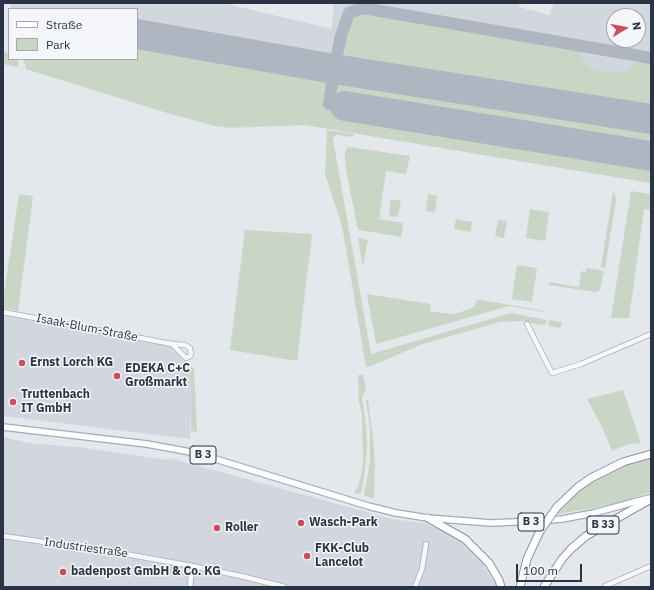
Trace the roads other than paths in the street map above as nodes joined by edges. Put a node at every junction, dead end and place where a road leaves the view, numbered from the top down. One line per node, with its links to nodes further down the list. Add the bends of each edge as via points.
1 (3, 312): 4 (street, Isaak-Blum-Straße)
2 (527, 324): 3 (street, via 552,373 581,364)
3 (651, 334)
4 (172, 344)
5 (3, 427): 8 (main road, B 3, via 147,444 196,453 372,507)
6 (651, 454): 17 (highway, bridge, via 623,462 596,475 578,487 557,507 540,531 527,559)
7 (651, 498): 8 (main road, B 3, via 562,519 491,523); 18 (highway, B 33, via 586,536 562,559)
8 (428, 518): 16 (highway, via 470,543 489,563)
9 (3, 536): 11 (street, Industriestraße)
10 (426, 544): 15 (street, via 422,569)
11 (192, 566): 13 (street); 14 (street, Industriestraße)
12 (651, 566): 19 (street)
13 (190, 587)
14 (285, 587)
15 (415, 587)
16 (501, 587)
17 (520, 587)
18 (544, 587)
19 (605, 587)

